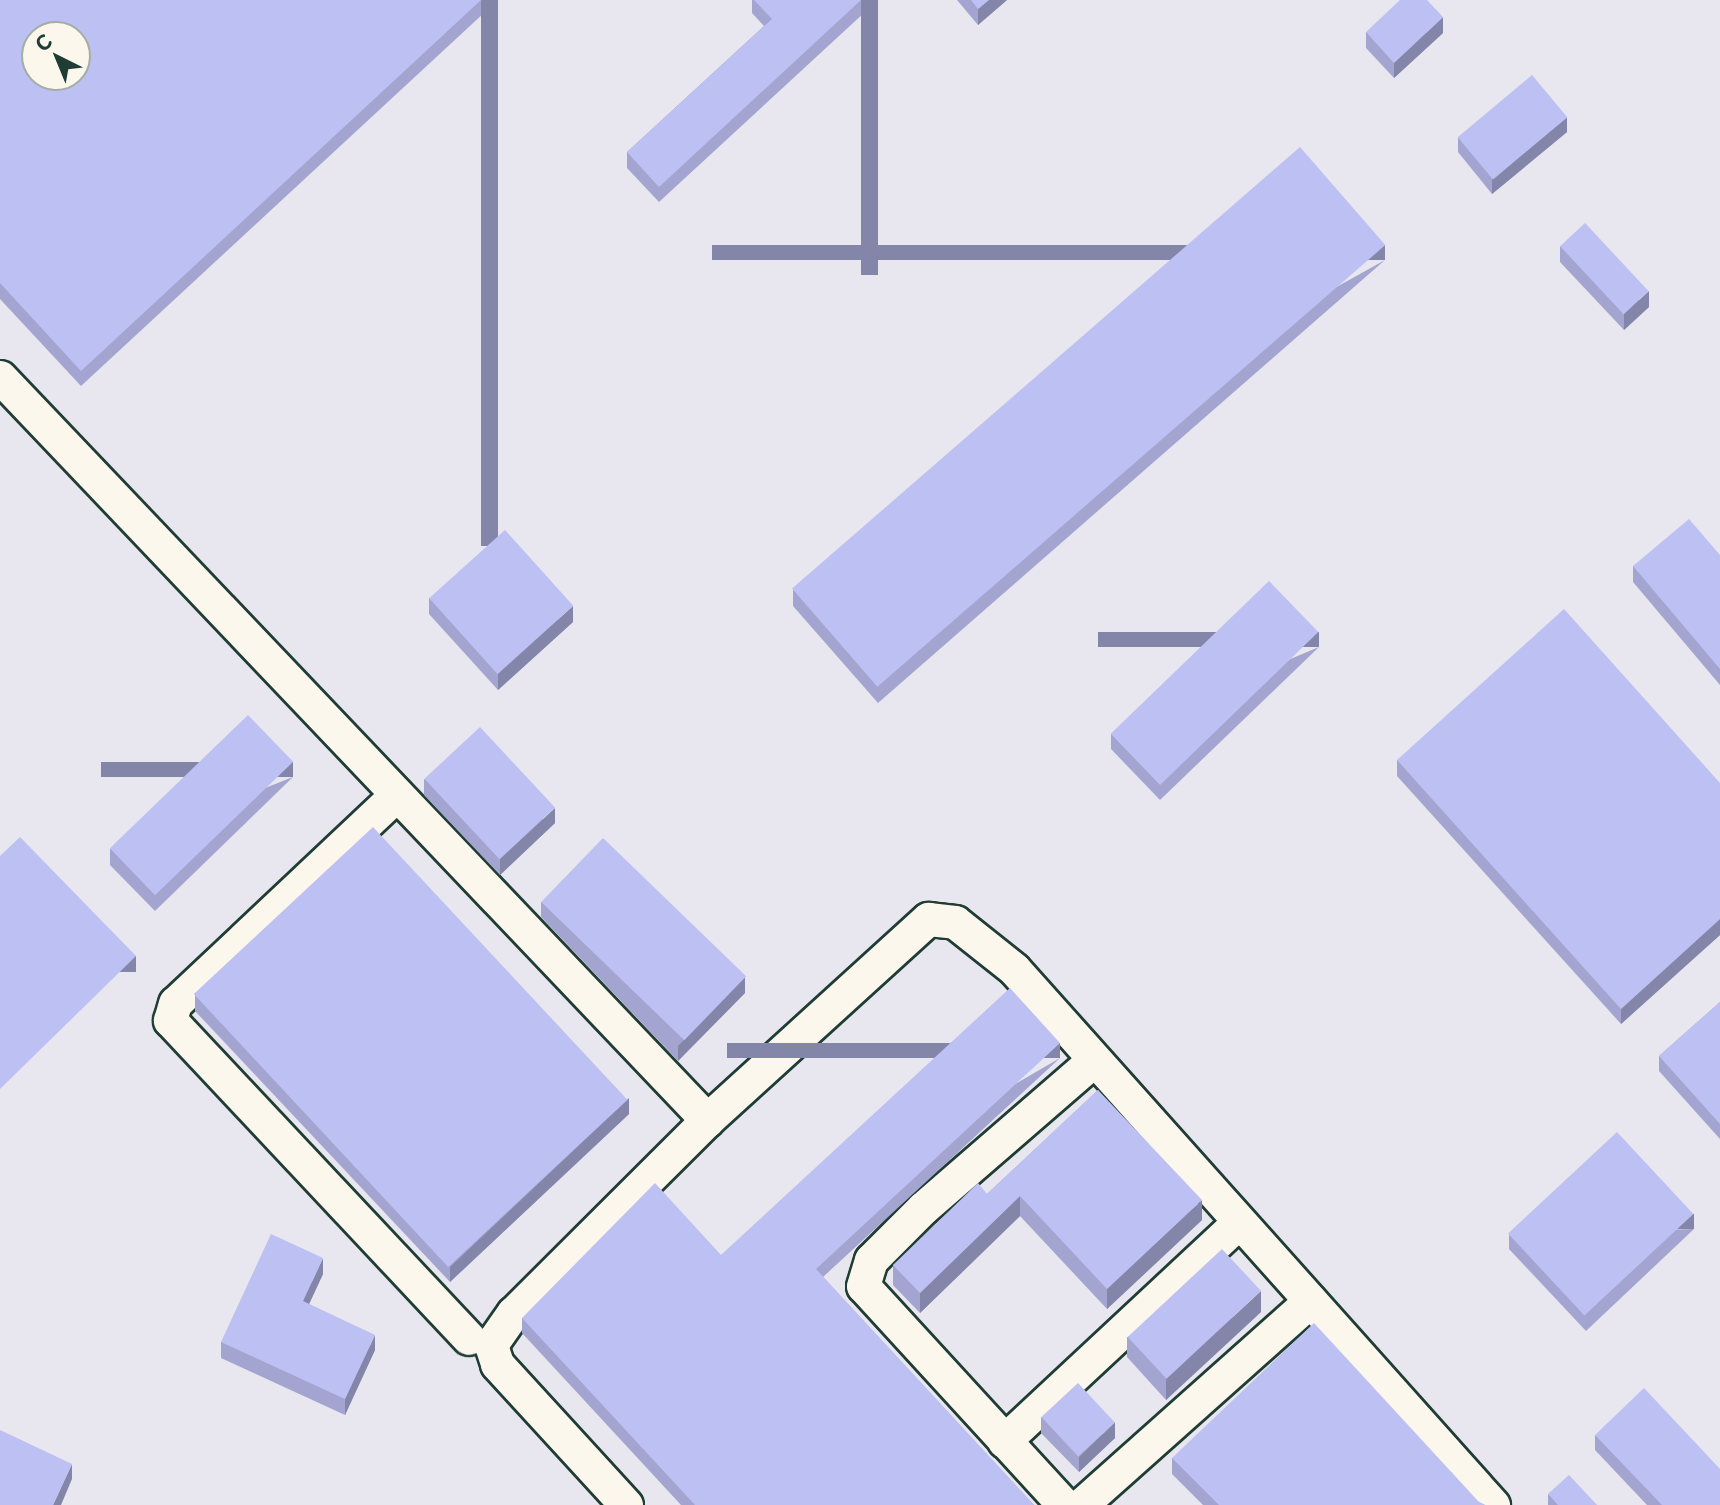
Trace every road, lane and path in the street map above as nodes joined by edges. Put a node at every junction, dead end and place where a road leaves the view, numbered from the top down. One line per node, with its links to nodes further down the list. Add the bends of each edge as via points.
1 (0, 377): 2 (lane)
2 (396, 795): 4 (lane); 7 (lane, via 175,1003 170,1020)
3 (1094, 1060): 4 (lane, via 1014,969 956,922 928,919); 5 (lane); 8 (lane, via 923,1208 871,1260 863,1286)
4 (707, 1120): 9 (lane, via 513,1313 491,1345 497,1364)
5 (1239, 1223): 6 (lane); 8 (lane)
6 (1310, 1301): 11 (lane); 12 (lane)
7 (469, 1338)
8 (1004, 1441): 10 (lane)
9 (625, 1505)
10 (1064, 1505)
11 (1081, 1505)
12 (1493, 1505)

